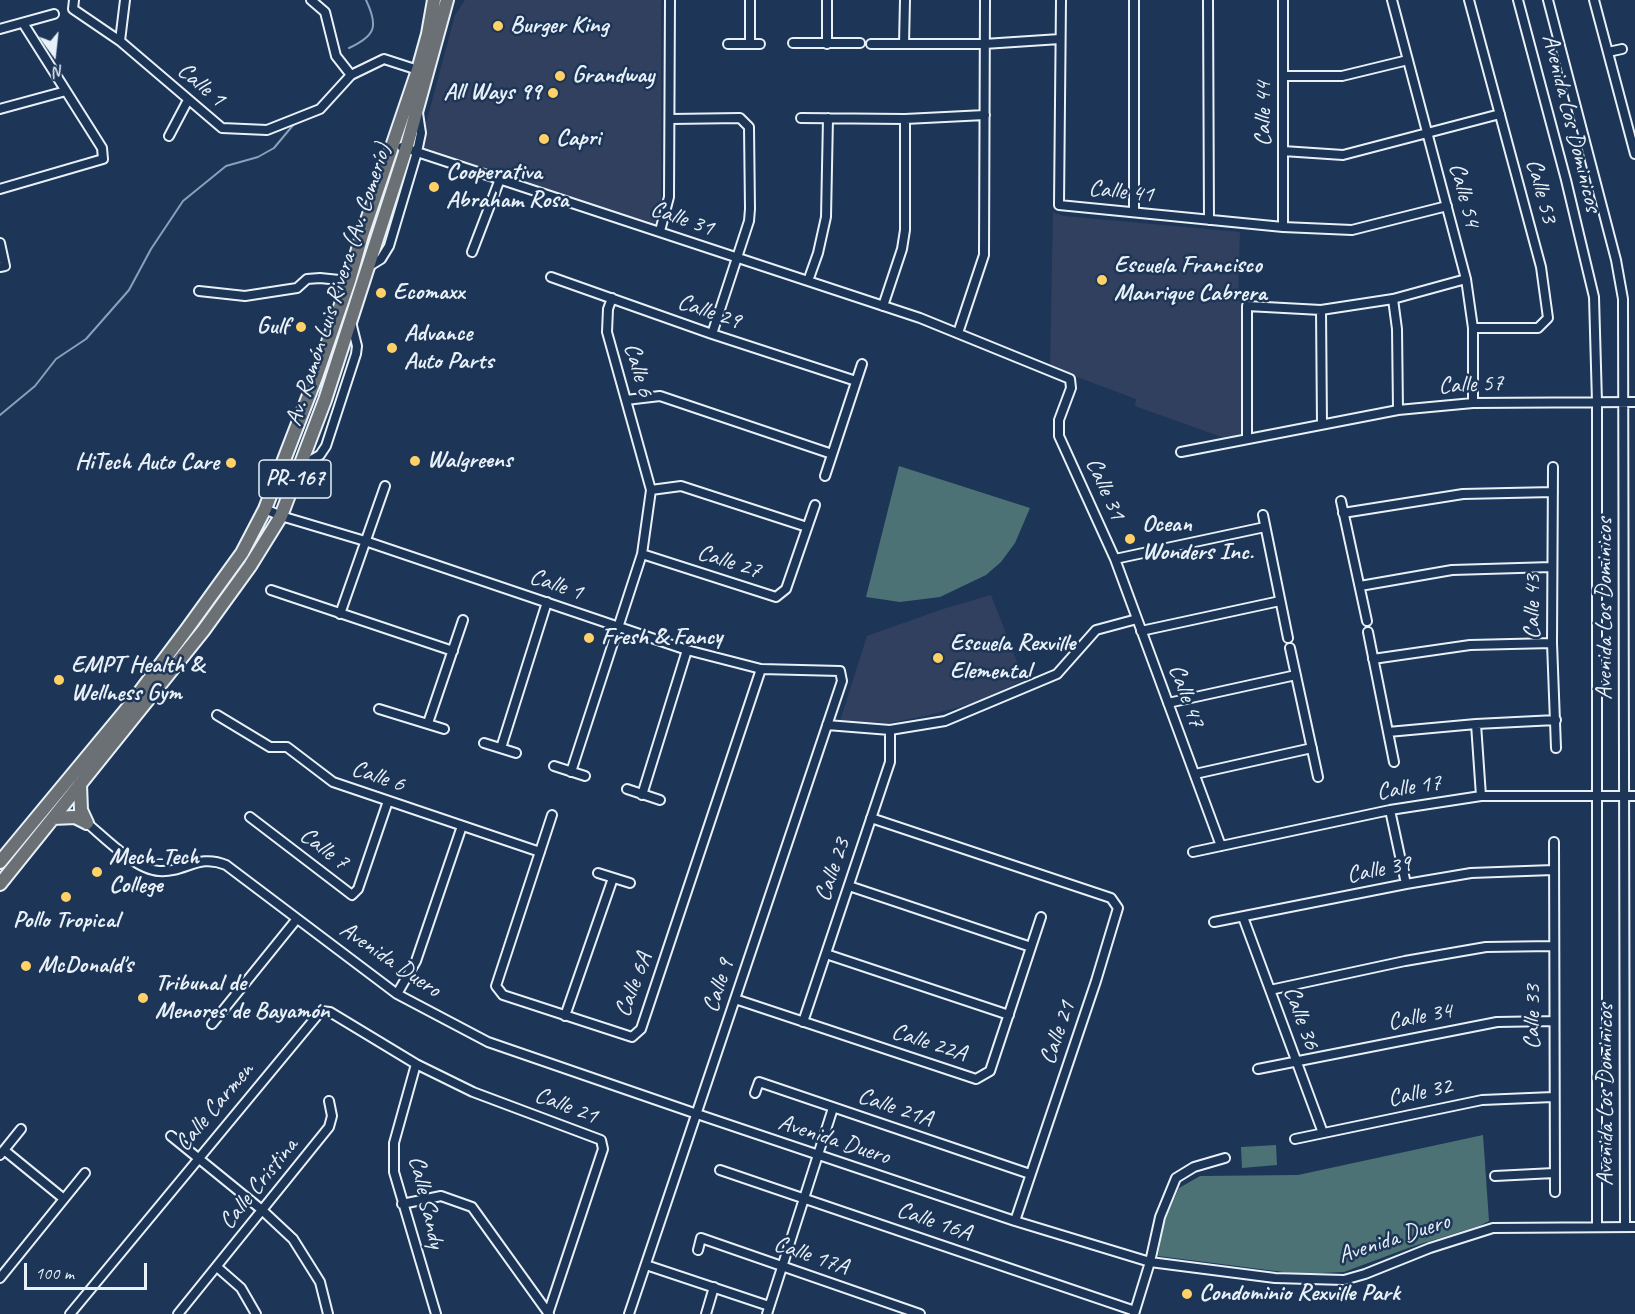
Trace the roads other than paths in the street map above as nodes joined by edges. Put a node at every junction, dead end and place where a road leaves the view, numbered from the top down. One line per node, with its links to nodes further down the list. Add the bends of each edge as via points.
1 (74, 0): 26 (street, Calle 1, via 73,9)
2 (125, 0): 26 (street)
3 (311, 0): 40 (street, via 326,12 336,56)
4 (434, 0): 39 (main road, Av. Ramón Luis Rivera (Av. Comerío) / PR-167)
5 (447, 0): 21 (main road, Av. Ramón Luis Rivera (Av. Comerío) / PR-167)
6 (452, 0): 21 (main road)
7 (670, 0): 49 (street)
8 (750, 0): 28 (street)
9 (827, 0): 31 (street)
10 (905, 0): 34 (street)
11 (985, 0): 35 (street)
12 (1061, 0): 25 (street, Calle 41)
13 (1134, 0): 62 (street)
14 (1208, 0): 63 (street)
15 (1283, 0): 41 (street, Calle 44)
16 (1392, 0): 38 (street, Calle 54)
17 (1469, 0): 45 (street, Calle 53)
18 (1518, 0): 86 (street, Avenida Los Dominicos, via 1594,297)
19 (1548, 0): 87 (street, Avenida Los Dominicos, via 1616,260 1623,299)
20 (1594, 0): 37 (street)
21 (444, 13): 56 (main road, Av. Ramón Luis Rivera (Av. Comerío) / PR-167, via 417,108)
22 (54, 14): 23 (street)
23 (22, 23): 24 (street); 42 (street)
24 (0, 29)
25 (1060, 39): 35 (street); 62 (street, Calle 41, via 1059,205)
26 (120, 41): 43 (street, Calle 1)
27 (728, 44): 28 (street)
28 (750, 44): 29 (street)
29 (760, 44)
30 (793, 44): 31 (street)
31 (827, 44): 32 (street)
32 (860, 44)
33 (871, 44): 34 (street)
34 (904, 44): 35 (street)
35 (984, 44): 47 (street)
36 (1622, 48): 37 (street)
37 (1608, 52): 48 (street)
38 (1408, 60): 41 (street, via 1342,76); 53 (street, Calle 54)
39 (418, 70): 40 (street, Calle 1, via 384,59); 55 (main road, Av. Ramón Luis Rivera (Av. Comerío) / PR-167)
40 (351, 75): 43 (street, Calle 1, via 320,109 267,130 222,128)
41 (1283, 76): 57 (street, Calle 44)
42 (66, 91): 44 (street); 60 (street, via 102,148 103,159)
43 (188, 100): 54 (street)
44 (0, 109)
45 (1500, 114): 53 (street); 80 (street, Calle 53, via 1541,267 1548,318 1538,328)
46 (1635, 114): 48 (street)
47 (985, 115): 52 (street); 81 (street, via 984,255)
48 (1625, 116): 58 (street)
49 (671, 118): 65 (street, via 669,197); 68 (street, via 740,118 748,127 749,221)
50 (801, 118): 51 (street)
51 (828, 118): 52 (street); 73 (street, via 826,217)
52 (906, 119): 77 (street, via 905,230)
53 (1427, 133): 57 (street, via 1343,155); 61 (street, Calle 54)
54 (169, 136)
55 (393, 144): 56 (street, Calle 31); 72 (main road, Av. Ramón Luis Rivera (Av. Comerío) / PR-167)
56 (412, 150): 59 (street, Calle 31); 79 (main road, Av. Ramón Luis Rivera (Av. Comerío) / PR-167)
57 (1283, 151): 64 (street, Calle 44)
58 (1635, 154)
59 (500, 179): 65 (street, Calle 31); 67 (street)
60 (0, 189)
61 (1447, 206): 64 (street, Calle 41, via 1352,230); 71 (street, Calle 54)
62 (1134, 212): 63 (street, Calle 41)
63 (1209, 220): 64 (street, Calle 41)
64 (1283, 227)
65 (660, 231): 68 (street, Calle 31)
66 (0, 243): 69 (street, via 5,266)
67 (472, 252)
68 (737, 258): 73 (street, Calle 31); 82 (street)
69 (0, 267)
70 (551, 277): 75 (street, Calle 29)
71 (1466, 279): 76 (street); 80 (street, Calle 54)
72 (349, 281): 74 (street, via 308,279 297,288 245,296); 103 (main road, Av. Ramón Luis Rivera (Av. Comerío) / PR-167)
73 (808, 281): 77 (street, Calle 31)
74 (199, 291)
75 (612, 298): 82 (street, Calle 29); 85 (street, Calle 6, via 607,332)
76 (1393, 299): 78 (street); 90 (street, via 1398,329)
77 (883, 306): 81 (street, Calle 31)
78 (1321, 310): 91 (street); 92 (street, via 1246,306)
79 (351, 319): 95 (main road, Av. Ramón Luis Rivera (Av. Comerío) / PR-167); 95 (street, via 356,354 326,446 320,455)
80 (1473, 328): 89 (street, Calle 54)
81 (958, 333): 111 (street, Calle 31, via 1070,379 1071,388 1059,420 1059,436)
82 (712, 334): 84 (street, Calle 29)
83 (862, 364): 84 (street)
84 (856, 381): 94 (street)
85 (626, 400): 94 (street, via 660,396); 99 (street, Calle 6)
86 (1597, 402): 87 (street, Calle 57); 89 (street, Calle 57); 158 (street, Avenida Los Dominicos)
87 (1624, 402): 88 (street, Calle 57); 159 (street, Avenida Los Dominicos)
88 (1635, 402)
89 (1473, 403): 90 (street, Calle 57)
90 (1398, 410): 91 (street, Calle 57)
91 (1322, 424): 92 (street, Calle 57)
92 (1247, 439): 93 (street, Calle 57)
93 (1181, 452)
94 (832, 454): 97 (street)
95 (300, 466): 106 (main road, Av. Ramón Luis Rivera (Av. Comerío) / PR-167)
96 (1554, 466): 100 (street, Calle 43)
97 (825, 476)
98 (386, 486): 109 (street)
99 (651, 490): 108 (street, via 681,486); 110 (street, Calle 6)
100 (1553, 492): 104 (street, via 1463,494); 112 (street, Calle 43)
101 (1341, 501): 104 (street)
102 (815, 505): 108 (street, Calle 27)
103 (265, 509): 106 (street, Calle 1); 174 (main road, Av. Ramón Luis Rivera (Av. Comerío) / PR-167, via 242,554 130,705)
104 (1343, 513): 113 (street)
105 (1263, 515): 107 (street)
106 (281, 516): 109 (street, Calle 1); 154 (main road, Av. Ramón Luis Rivera (Av. Comerío) / PR-167, via 203,631)
107 (1265, 527): 111 (street); 115 (street)
108 (807, 528): 110 (street, Calle 27, via 786,589 776,597)
109 (365, 541): 116 (street, Calle 1); 117 (street)
110 (642, 554): 121 (street, Calle 6)
111 (1115, 559): 118 (street, Calle 47)
112 (1552, 567): 113 (street, via 1452,570); 125 (street, Calle 43)
113 (1360, 586): 120 (street)
114 (271, 590): 117 (street)
115 (1281, 601): 122 (street); 124 (street)
116 (547, 602): 121 (street, Calle 1); 144 (street)
117 (340, 614): 128 (street)
118 (1137, 619): 122 (street, Calle 47); 141 (street, via 1096,630 1057,674 945,721)
119 (463, 620): 128 (street)
120 (1367, 621)
121 (618, 626): 127 (street, Calle 1); 150 (street)
122 (1141, 631): 133 (street, Calle 47)
123 (1368, 632): 129 (street)
124 (1288, 638)
125 (1552, 643): 129 (street, via 1470,645); 136 (street, Calle 43)
126 (1290, 648): 132 (street)
127 (687, 650): 130 (street, Calle 1); 156 (street)
128 (453, 651): 137 (street)
129 (1373, 659): 142 (street)
130 (761, 669): 131 (street, Calle 1); 193 (street, Calle 6A, via 641,1029 632,1037)
131 (840, 671): 139 (street, Calle 9, via 843,681)
132 (1296, 675): 133 (street); 145 (street)
133 (1168, 703): 151 (street, Calle 47)
134 (379, 709): 137 (street)
135 (217, 715): 162 (street, Calle 6, via 270,747 287,747 333,782)
136 (1556, 720): 138 (street); 146 (street, Calle 43)
137 (428, 723): 140 (street)
138 (1476, 724): 142 (street); 157 (street)
139 (827, 726): 141 (street); 191 (street, Calle 9)
140 (444, 729)
141 (890, 730): 167 (street, Calle 23, via 890,762)
142 (1388, 732): 148 (street)
143 (484, 742): 144 (street)
144 (501, 747): 147 (street)
145 (1312, 748): 151 (street); 153 (street)
146 (1556, 748)
147 (516, 753)
148 (1394, 762)
149 (554, 766): 150 (street)
150 (571, 772): 152 (street)
151 (1195, 774): 171 (street, Calle 47)
152 (585, 776)
153 (1318, 777)
154 (80, 784): 166 (main road, Av. Ramón Luis Rivera (Av. Comerío) / PR-167); 168 (main road, via 81,810)
155 (627, 789): 156 (street)
156 (642, 795): 161 (street)
157 (1481, 796): 158 (street, Calle 17); 163 (street, Calle 17)
158 (1596, 796): 159 (street, Calle 17); 224 (street, Avenida Los Dominicos)
159 (1624, 796): 160 (street, Calle 17); 225 (street, Avenida Los Dominicos)
160 (1635, 796)
161 (660, 800)
162 (388, 801): 165 (street, Calle 7, via 358,889 352,895); 169 (street, Calle 6)
163 (1390, 810): 171 (street, Calle 17); 180 (street)
164 (552, 815): 172 (street, Calle 6A)
165 (250, 817)
166 (52, 818): 168 (main road, via 75,817); 179 (main road, Av. Ramón Luis Rivera (Av. Comerío) / PR-167)
167 (871, 818): 181 (street, Calle 23); 216 (street, Calle 21, via 1111,898 1118,908)
168 (87, 823): 184 (street, Avenida Duero, via 150,870 171,871 206,860 226,865)
169 (462, 826): 172 (street, Calle 6); 190 (street, via 416,961)
170 (1554, 842): 175 (street, Calle 33)
171 (1221, 846): 173 (street, Calle 17)
172 (540, 852): 193 (street, Calle 6A, via 496,986 502,995)
173 (1193, 852)
174 (0, 862)
175 (1553, 870): 180 (street, Calle 39, via 1471,873); 186 (street, Calle 33)
176 (598, 873): 177 (street)
177 (613, 878): 178 (street); 193 (street)
178 (630, 883)
179 (0, 884)
180 (1406, 884): 183 (street, Calle 39)
181 (849, 886): 187 (street); 188 (street, Calle 23)
182 (1041, 917): 187 (street, Calle 22A)
183 (1243, 917): 185 (street, Calle 39); 189 (street, Calle 36)
184 (296, 920): 190 (street, Avenida Duero); 196 (street)
185 (1214, 922)
186 (1553, 946): 189 (street, via 1486,947); 194 (street, Calle 33)
187 (1031, 947): 192 (street, Calle 22A)
188 (826, 954): 192 (street); 195 (street, Calle 23)
189 (1270, 990): 197 (street, Calle 36)
190 (397, 994): 204 (street, Avenida Duero, via 488,1042)
191 (735, 999): 195 (street, Calle 22A); 204 (street, Calle 9)
192 (1009, 1015): 195 (street, Calle 22A, via 990,1071 976,1079)
193 (565, 1016)
194 (1553, 1021): 197 (street, Calle 34, via 1497,1022); 201 (street, Calle 33)
195 (803, 1022)
196 (212, 1024)
197 (1296, 1061): 199 (street, Calle 34); 206 (street, Calle 36)
198 (416, 1064): 211 (street, Calle Carmen, via 330,1012 321,1011); 221 (street, Calle Sandy, via 394,1143 394,1172); 241 (street, Calle 21, via 473,1092 601,1140 603,1149)
199 (1258, 1069)
200 (755, 1093): 203 (street, Calle 21A, via 759,1082)
201 (1553, 1097): 206 (street, Calle 32, via 1482,1100); 215 (street, Calle 33)
202 (329, 1101): 222 (street, Calle Cristina, via 329,1127)
203 (833, 1108): 210 (street); 216 (street, Calle 21A)
204 (697, 1114): 210 (street, Avenida Duero); 229 (street, Calle 9)
205 (21, 1129): 209 (street)
206 (1323, 1133): 208 (street, Calle 32)
207 (171, 1136): 211 (street)
208 (1296, 1139)
209 (2, 1153): 219 (street)
210 (819, 1155): 220 (street); 223 (street, Avenida Duero)
211 (198, 1158): 222 (street); 236 (street, Calle Carmen)
212 (1225, 1158): 228 (street, via 1194,1167 1176,1178 1160,1216)
213 (720, 1170): 220 (street, Calle 16A)
214 (85, 1173): 219 (street)
215 (1554, 1173): 217 (street); 218 (street, Calle 33)
216 (1030, 1174): 223 (street, Calle 21)
217 (1495, 1176)
218 (1555, 1192)
219 (64, 1199): 232 (street)
220 (805, 1199): 230 (street); 235 (street, Calle 16A)
221 (402, 1204): 240 (street, Calle Sandy); 241 (street, via 441,1196 472,1207)
222 (262, 1210): 231 (street, Calle Cristina); 239 (street, via 293,1239 320,1282)
223 (1015, 1221): 228 (street, Avenida Duero)
224 (1597, 1227): 225 (street, Avenida Duero); 228 (street, Avenida Duero, via 1493,1228 1344,1280 1275,1278)
225 (1625, 1227): 226 (street, Avenida Duero)
226 (1635, 1227)
227 (698, 1250): 230 (street, Calle 17A, via 701,1238)
228 (1150, 1262): 235 (street)
229 (646, 1265): 233 (street); 242 (street, Calle 9)
230 (783, 1266): 234 (street); 244 (street, Calle 17A)
231 (217, 1267): 237 (street, Calle Cristina); 238 (street, via 240,1288)
232 (0, 1278)
233 (714, 1287): 234 (street); 243 (street)
234 (768, 1310)
235 (1134, 1312)
236 (70, 1314)
237 (178, 1314)
238 (256, 1314)
239 (328, 1314)
240 (436, 1314)
241 (548, 1314)
242 (629, 1314)
243 (706, 1314)
244 (920, 1314)

